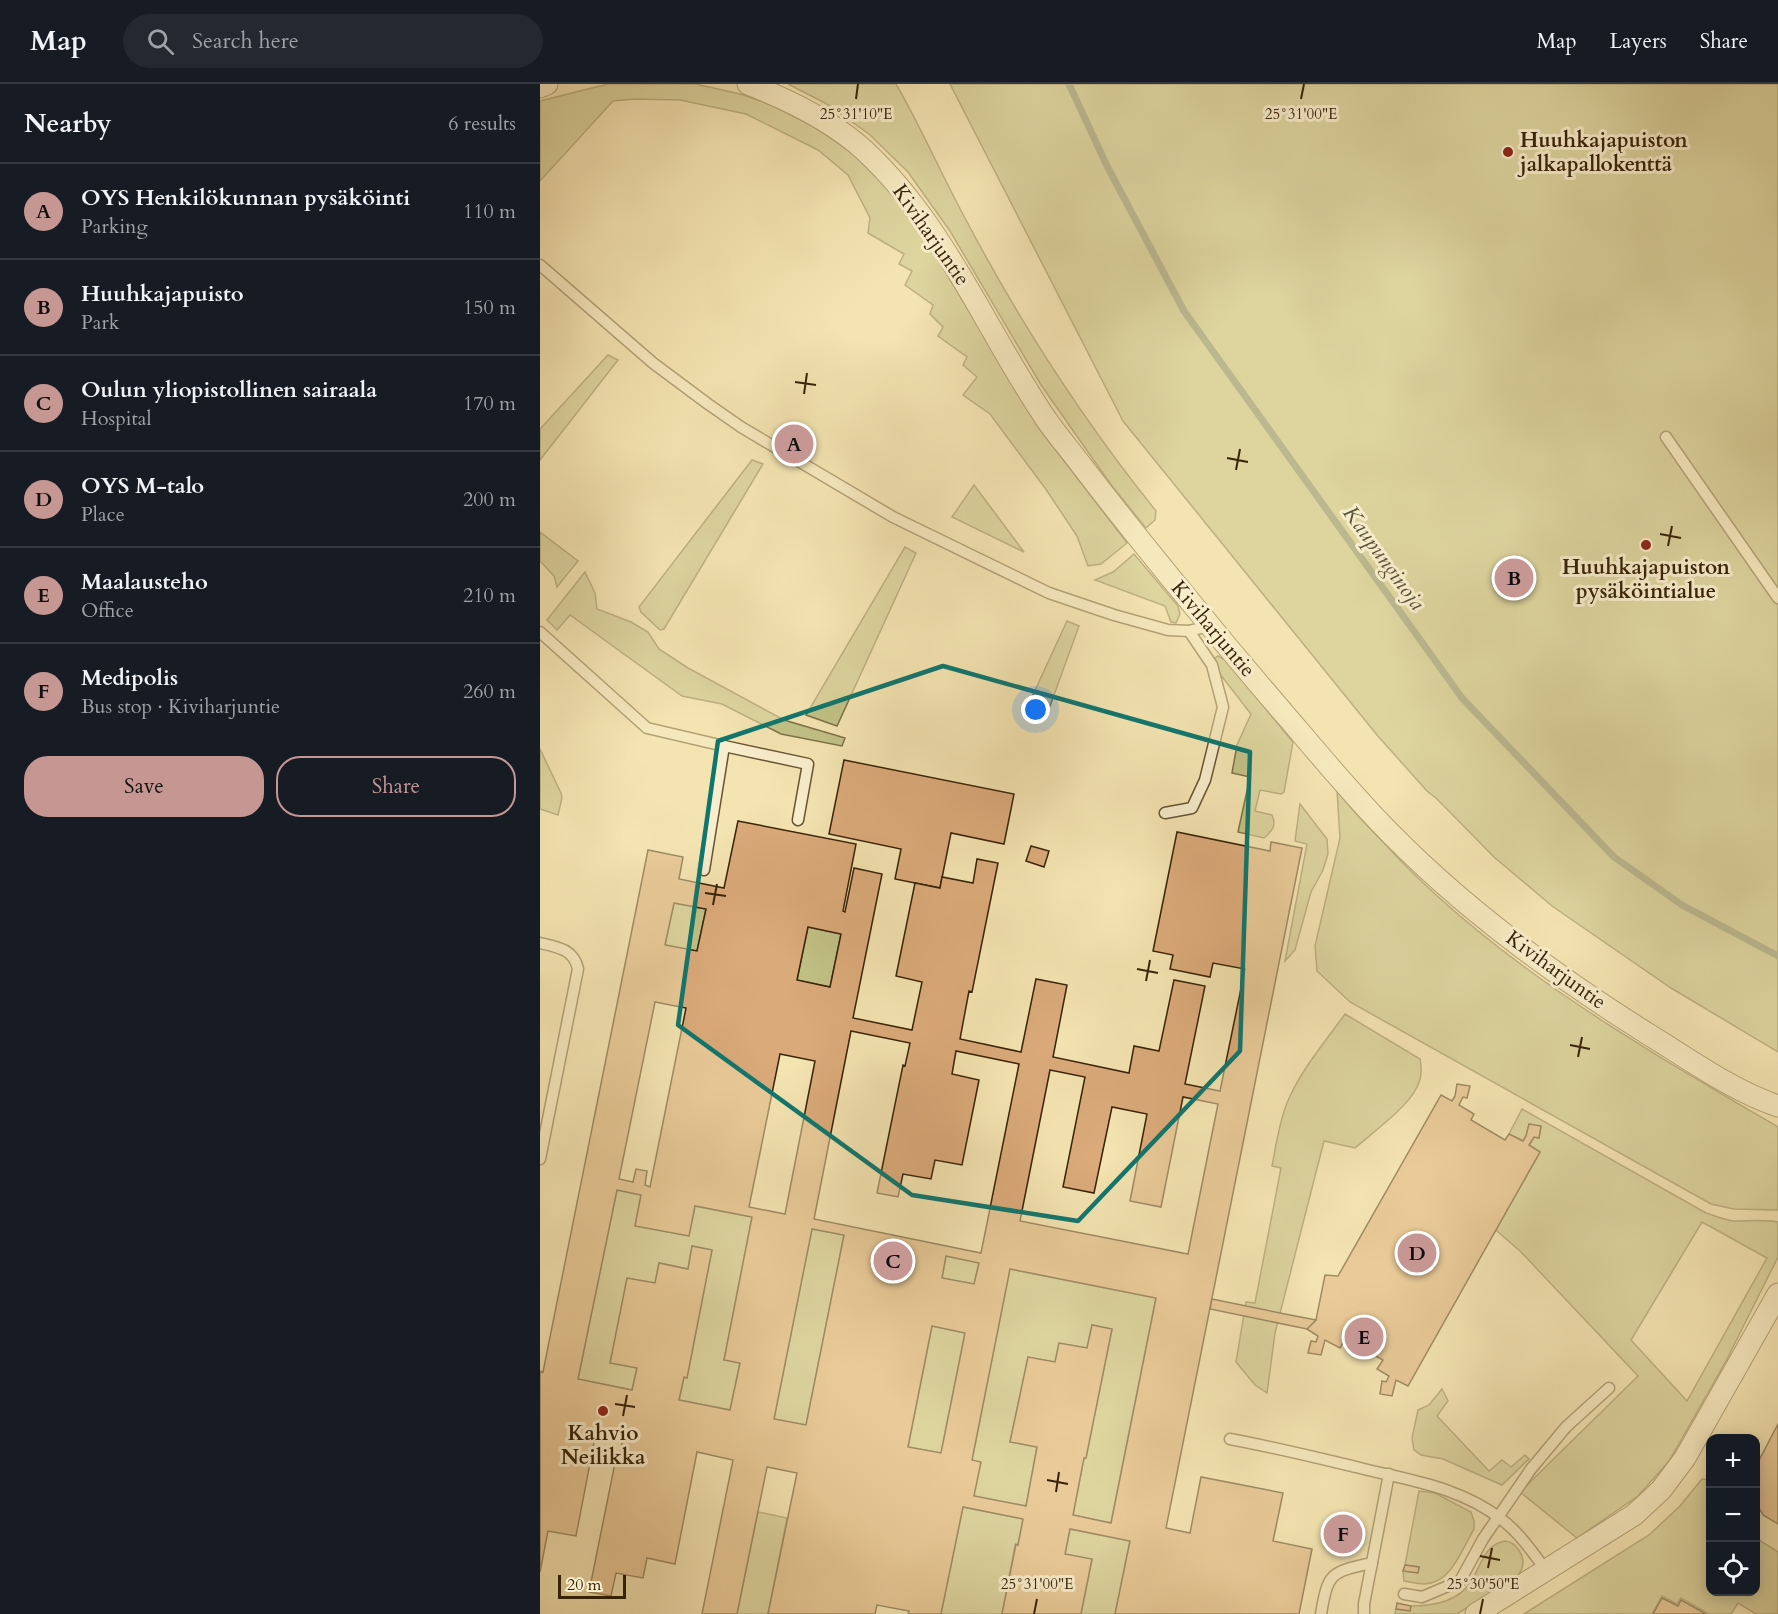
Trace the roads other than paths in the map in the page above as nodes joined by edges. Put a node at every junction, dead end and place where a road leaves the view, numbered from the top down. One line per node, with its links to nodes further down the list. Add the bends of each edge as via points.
1 (547, 84): 3 (street)
2 (748, 84): 7 (street, Kiviharjuntie, via 820,117 861,147 898,184 942,243 1046,419)
3 (540, 87)
4 (540, 265): 7 (lane, via 652,363 708,404 893,517 1048,593 1168,630)
5 (1666, 437): 6 (lane)
6 (1778, 598)
7 (1199, 628): 10 (lane, via 1223,707 1205,780 1192,808); 14 (street, Kiviharjuntie, via 1393,836 1466,903 1540,962 1625,1020 1690,1061)
8 (540, 632): 9 (lane, via 647,728)
9 (724, 746): 11 (lane, via 808,764); 12 (lane)
10 (1165, 813)
11 (798, 820)
12 (704, 870)
13 (540, 943): 16 (lane, via 570,952 578,969)
14 (1769, 1103): 15 (street, Kiviharjuntie)
15 (1778, 1117)
16 (540, 1159)
17 (1778, 1294): 23 (street, via 1686,1458 1661,1490 1634,1515)
18 (1609, 1388): 21 (lane, via 1566,1427)
19 (1230, 1439): 20 (lane)
20 (1389, 1474): 21 (lane, via 1463,1495); 22 (lane)
21 (1499, 1517): 23 (lane, via 1517,1532); 24 (lane, via 1460,1581 1422,1597)
22 (1372, 1563): 25 (lane, via 1343,1569 1331,1577); 26 (lane)
23 (1546, 1570): 27 (street)
24 (1404, 1594)
25 (1320, 1614)
26 (1364, 1614)
27 (1476, 1614)

